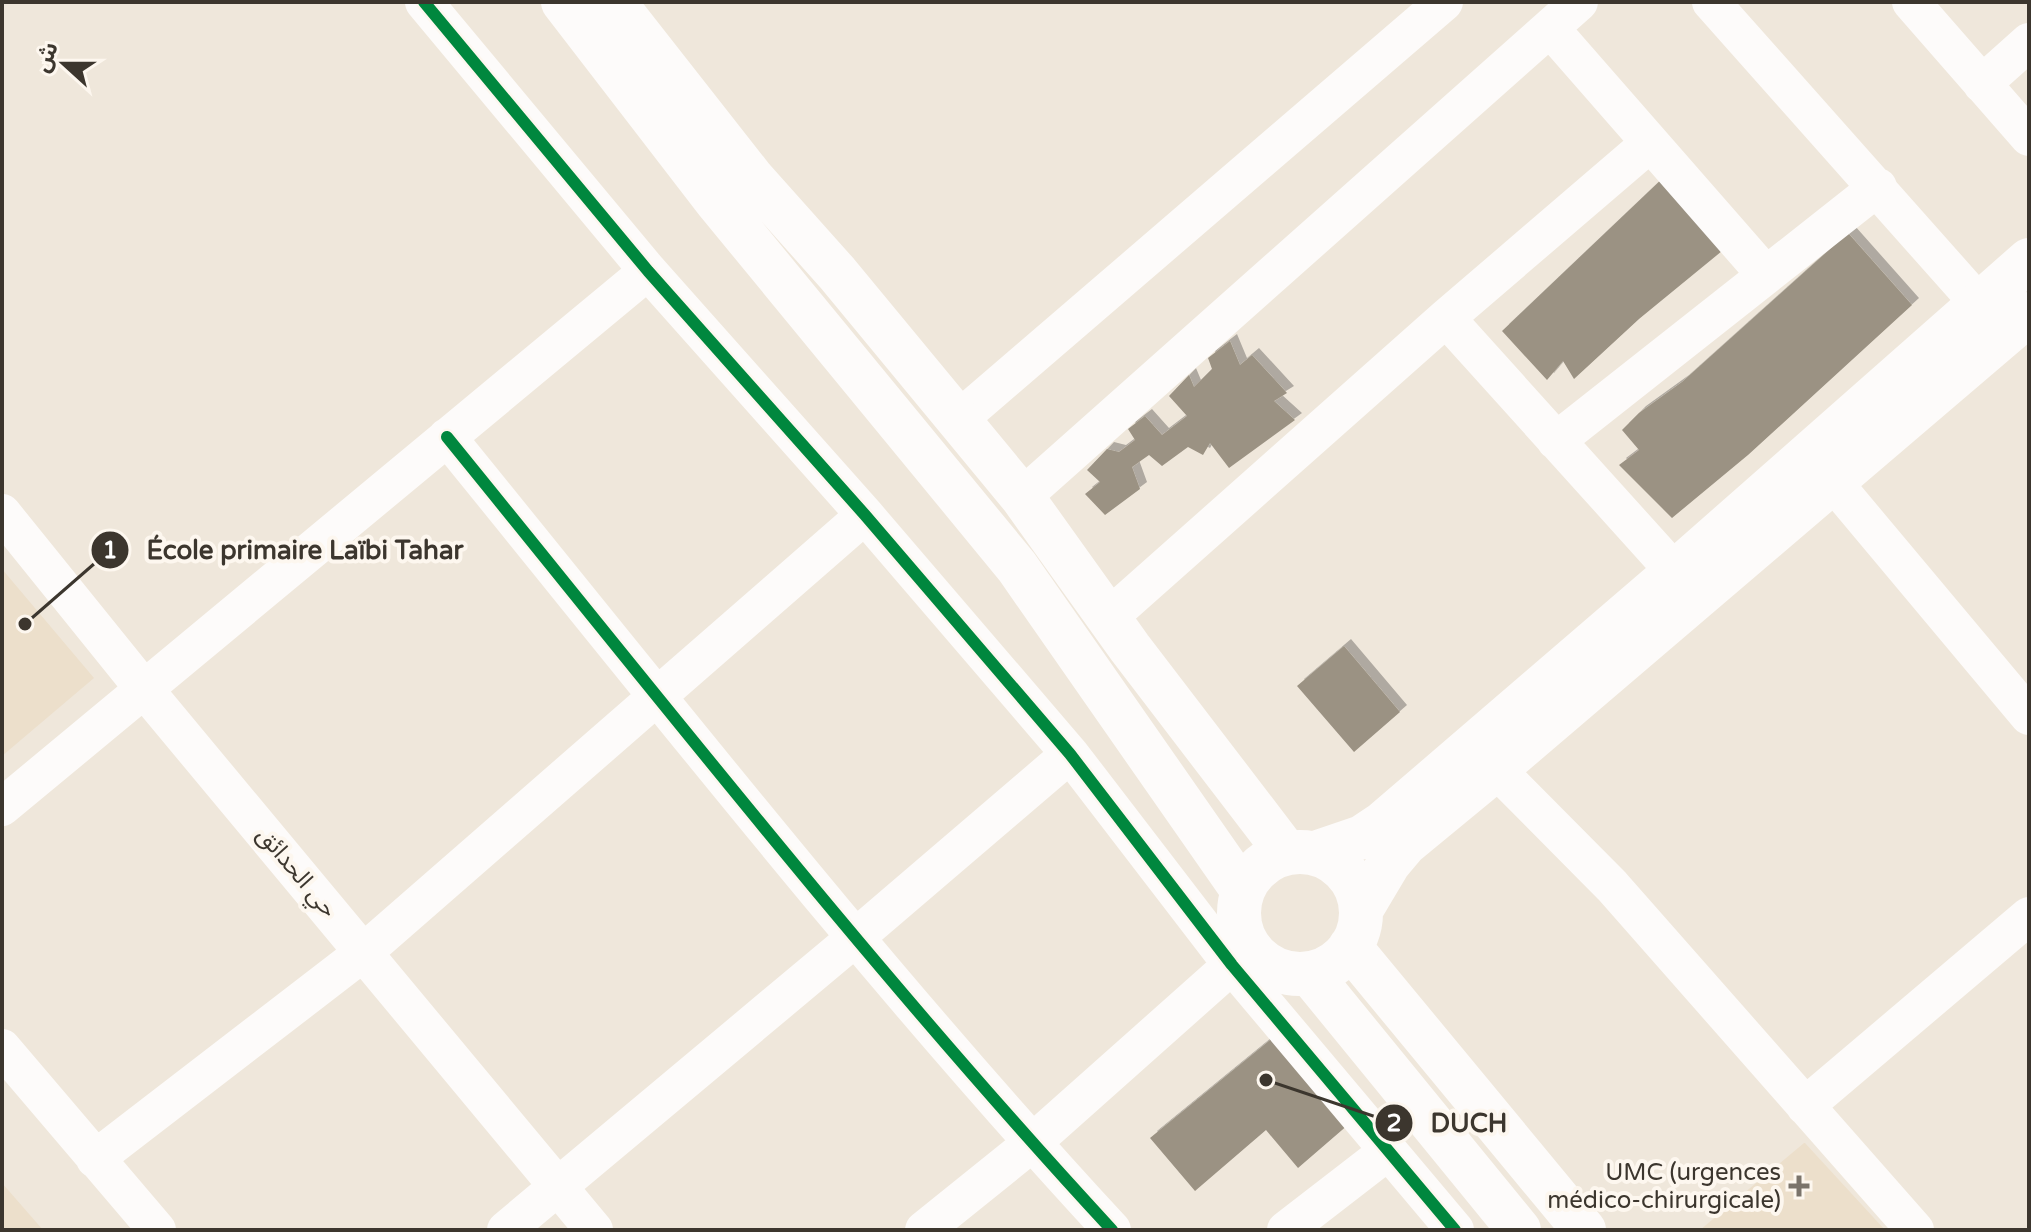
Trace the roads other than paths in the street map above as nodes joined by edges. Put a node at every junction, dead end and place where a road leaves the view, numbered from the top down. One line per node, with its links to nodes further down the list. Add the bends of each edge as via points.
1 (424, 2): 16 (street)
2 (563, 2): 14 (main road)
3 (614, 2): 14 (main road)
4 (1444, 2): 20 (street)
5 (1579, 2): 8 (street)
6 (1711, 2): 13 (street)
7 (1911, 2): 10 (street)
8 (1550, 28): 12 (street); 24 (street)
9 (2029, 42): 10 (street)
10 (1982, 84): 11 (street)
11 (2029, 137)
12 (1650, 143): 17 (street); 19 (street)
13 (1878, 187): 17 (street); 18 (street)
14 (735, 190): 20 (main road, via 837,273); 36 (main road, via 1017,567)
15 (2029, 260): 18 (main road)
16 (648, 271): 21 (street); 26 (street)
17 (1766, 275): 22 (street)
18 (2004, 317): 23 (main road); 27 (main road)
19 (1446, 318): 22 (street); 28 (street)
20 (958, 420): 24 (main road)
21 (447, 437): 29 (street); 30 (street)
22 (1556, 441): 27 (street)
23 (1833, 482): 31 (street); 33 (main road)
24 (1022, 497): 28 (main road)
25 (2, 513): 29 (street, حي الحدائق)
26 (865, 515): 30 (street); 32 (street)
27 (1675, 572): 35 (main road, via 1383,823 1362,837)
28 (1108, 618): 35 (main road)
29 (144, 689): 34 (street); 40 (street, حي الحدائق)
30 (657, 695): 39 (street); 40 (street)
31 (2029, 716)
32 (1070, 754): 39 (street); 41 (street)
33 (1496, 769): 38 (main road, via 1405,844 1389,863); 44 (street, via 1612,886)
34 (2, 807)
35 (1301, 852): 36 (main road, via 1260,866); 38 (main road, via 1330,858 1353,880)
36 (1243, 891): 41 (main road)
37 (2029, 916): 44 (street)
38 (1356, 929): 42 (main road, via 1339,960); 57 (main road)
39 (855, 938): 45 (street); 48 (street)
40 (364, 952): 47 (street); 48 (street, حي الحدائق)
41 (1240, 956): 42 (main road, via 1297,975); 45 (street); 46 (street)
42 (1310, 974): 56 (main road)
43 (2, 1048): 47 (street)
44 (1805, 1106): 58 (street)
45 (1032, 1143): 52 (street); 53 (street)
46 (1387, 1152): 54 (street); 55 (street)
47 (95, 1159): 49 (street)
48 (558, 1186): 50 (street); 51 (street, حي الحدائق)
49 (157, 1230)
50 (506, 1230)
51 (594, 1230)
52 (924, 1230)
53 (1112, 1230)
54 (1286, 1230)
55 (1455, 1230)
56 (1519, 1230)
57 (1584, 1230)
58 (1915, 1230)

